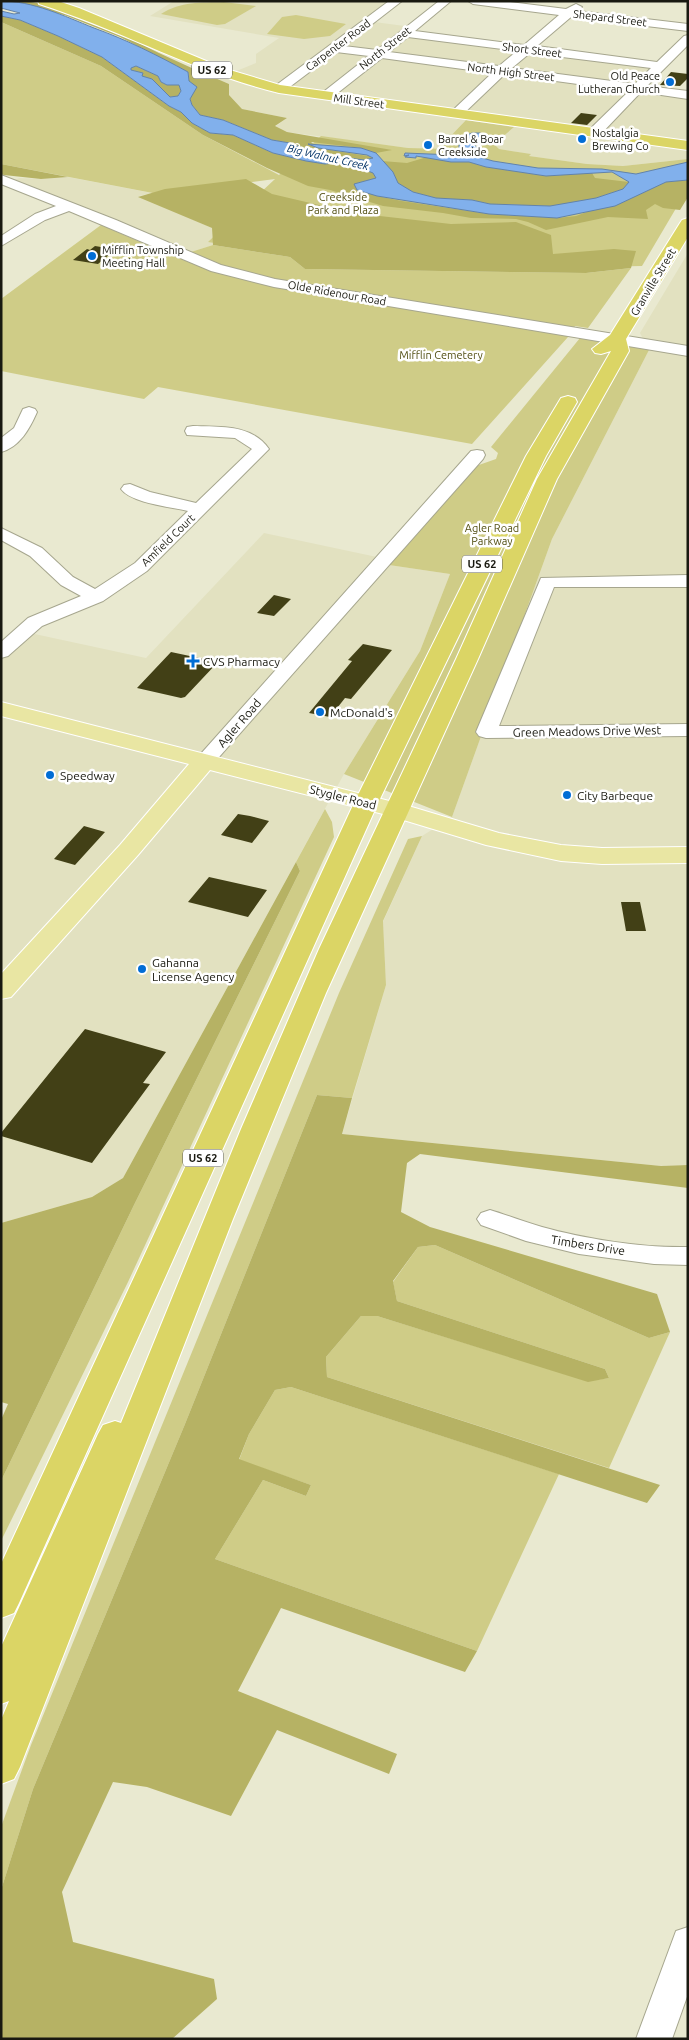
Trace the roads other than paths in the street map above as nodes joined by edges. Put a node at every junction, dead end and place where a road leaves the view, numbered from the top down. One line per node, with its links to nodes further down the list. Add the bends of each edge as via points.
1 (44, 1): 16 (highway, Mill Street / US 62, via 214,70)
2 (397, 1): 10 (street, Carpenter Road)
3 (446, 1): 8 (street, North Street)
4 (473, 1): 6 (street, Shepard Street)
5 (583, 1): 6 (street)
6 (568, 13): 7 (street, Shepard Street); 11 (street)
7 (688, 28)
8 (405, 33): 11 (street, Short Street); 12 (street, North Street)
9 (688, 38): 13 (street)
10 (334, 48): 12 (street, North High Street); 16 (street, Carpenter Road)
11 (526, 49): 13 (street, Short Street); 14 (street)
12 (378, 54): 14 (street, North High Street); 18 (street, North Street)
13 (660, 66): 15 (street)
14 (502, 70): 15 (street, North High Street); 19 (street)
15 (637, 88): 17 (street, North High Street); 20 (street)
16 (279, 89): 18 (highway, Mill Street / US 62)
17 (688, 95)
18 (326, 96): 19 (highway, Mill Street / US 62)
19 (456, 114): 20 (highway, Mill Street / US 62)
20 (594, 133): 21 (highway, Mill Street / US 62)
21 (688, 146)
22 (1, 179): 23 (street, Olde Ridenour Road)
23 (69, 206): 25 (street, via 25,225); 26 (street, Olde Ridenour Road, via 236,274)
24 (688, 223): 26 (highway, Granville Street / US 62)
25 (1, 242)
26 (617, 339): 27 (street, Olde Ridenour Road); 41 (highway, US 62, via 601,349 536,456); 42 (highway, US 62, via 620,351 547,480)
27 (688, 351)
28 (28, 412): 30 (street, via 21,430)
29 (193, 431): 33 (street, Amfield Court, via 242,434 255,440 260,449)
30 (1, 447)
31 (477, 455): 40 (street, Agler Road)
32 (130, 488): 33 (street, via 144,496)
33 (200, 509): 36 (street, Amfield Court, via 140,566)
34 (1, 532): 36 (street, via 36,552 67,581)
35 (688, 581): 39 (street, Green Meadows Drive West, via 547,582 486,732)
36 (96, 598): 37 (street, Amfield Court, via 35,622)
37 (1, 652)
38 (1, 709): 40 (main road, Stygler Road)
39 (688, 730)
40 (205, 761): 41 (main road, Stygler Road); 44 (main road, Agler Road)
41 (366, 803): 42 (main road, Stygler Road); 48 (highway, US 62)
42 (396, 810): 43 (main road, Stygler Road, via 495,840 560,853); 47 (highway, US 62, via 294,1038)
43 (688, 855)
44 (1, 991)
45 (490, 1219): 46 (street, Timbers Drive, via 528,1234 600,1249)
46 (688, 1256)
47 (190, 1288): 49 (highway, via 140,1377); 50 (highway, US 62)
48 (1, 1603)
49 (1, 1688)
50 (1, 1766)
51 (688, 1943): 52 (street)
52 (654, 2039)

